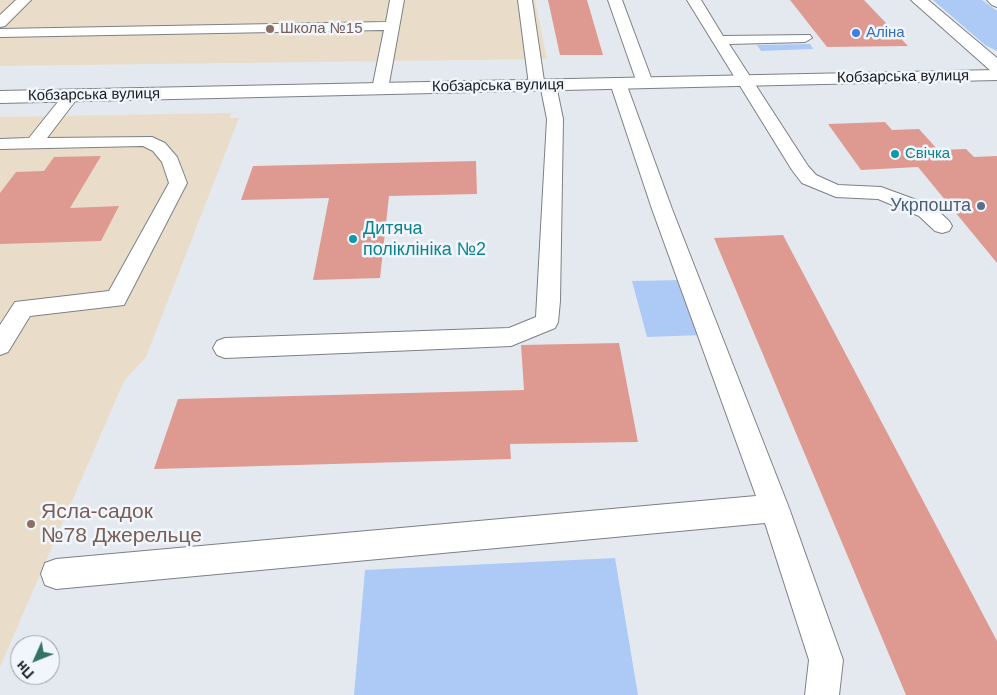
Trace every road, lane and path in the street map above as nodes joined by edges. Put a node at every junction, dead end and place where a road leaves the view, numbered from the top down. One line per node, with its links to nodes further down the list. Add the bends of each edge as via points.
1 (24, 0): 7 (lane)
2 (397, 0): 8 (lane)
3 (525, 0): 17 (lane)
4 (615, 0): 16 (lane)
5 (694, 0): 11 (lane)
6 (919, 0): 12 (street)
7 (0, 23)
8 (392, 26): 9 (lane); 18 (lane)
9 (0, 33)
10 (805, 38): 11 (lane)
11 (718, 40): 14 (lane)
12 (997, 67)
13 (997, 75): 14 (street, Кобзарська вулиця)
14 (744, 81): 16 (street, Кобзарська вулиця); 23 (lane, via 809,179 836,190 881,193 926,211)
15 (618, 83): 16 (street, Кобзарська вулиця); 17 (street, Кобзарська вулиця); 26 (lane)
16 (645, 83)
17 (542, 85): 18 (street, Кобзарська вулиця); 25 (lane, via 555,119 546,322 511,338)
18 (380, 89): 19 (street, Кобзарська вулиця)
19 (71, 96): 20 (street, Кобзарська вулиця); 21 (lane)
20 (0, 97)
21 (34, 143): 22 (lane); 24 (lane, via 146,141 172,161 178,183 116,299 23,308)
22 (0, 144)
23 (942, 226)
24 (0, 344)
25 (225, 348)
26 (775, 508): 27 (lane); 28 (lane, via 826,660)
27 (56, 574)
28 (822, 695)

